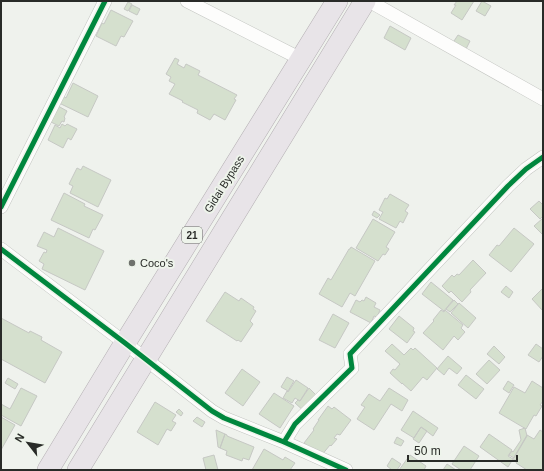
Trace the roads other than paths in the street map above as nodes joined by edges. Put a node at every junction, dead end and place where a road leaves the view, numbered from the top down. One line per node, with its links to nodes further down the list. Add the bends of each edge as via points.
1 (105, 1): 9 (street)
2 (187, 1): 6 (street)
3 (336, 1): 6 (highway, Gidai Bypass / 21)
4 (365, 1): 12 (highway, 21)
5 (368, 1): 7 (street)
6 (301, 59): 11 (highway, Gidai Bypass / 21)
7 (543, 99)
8 (543, 157): 13 (street, via 508,186 350,354 352,368 295,424)
9 (1, 207)
10 (1, 249): 11 (street)
11 (125, 342): 12 (street); 14 (highway, Gidai Bypass / 21)
12 (146, 359): 13 (street, via 212,411); 15 (highway, 21)
13 (284, 442): 16 (street)
14 (48, 470)
15 (78, 470)
16 (346, 470)

